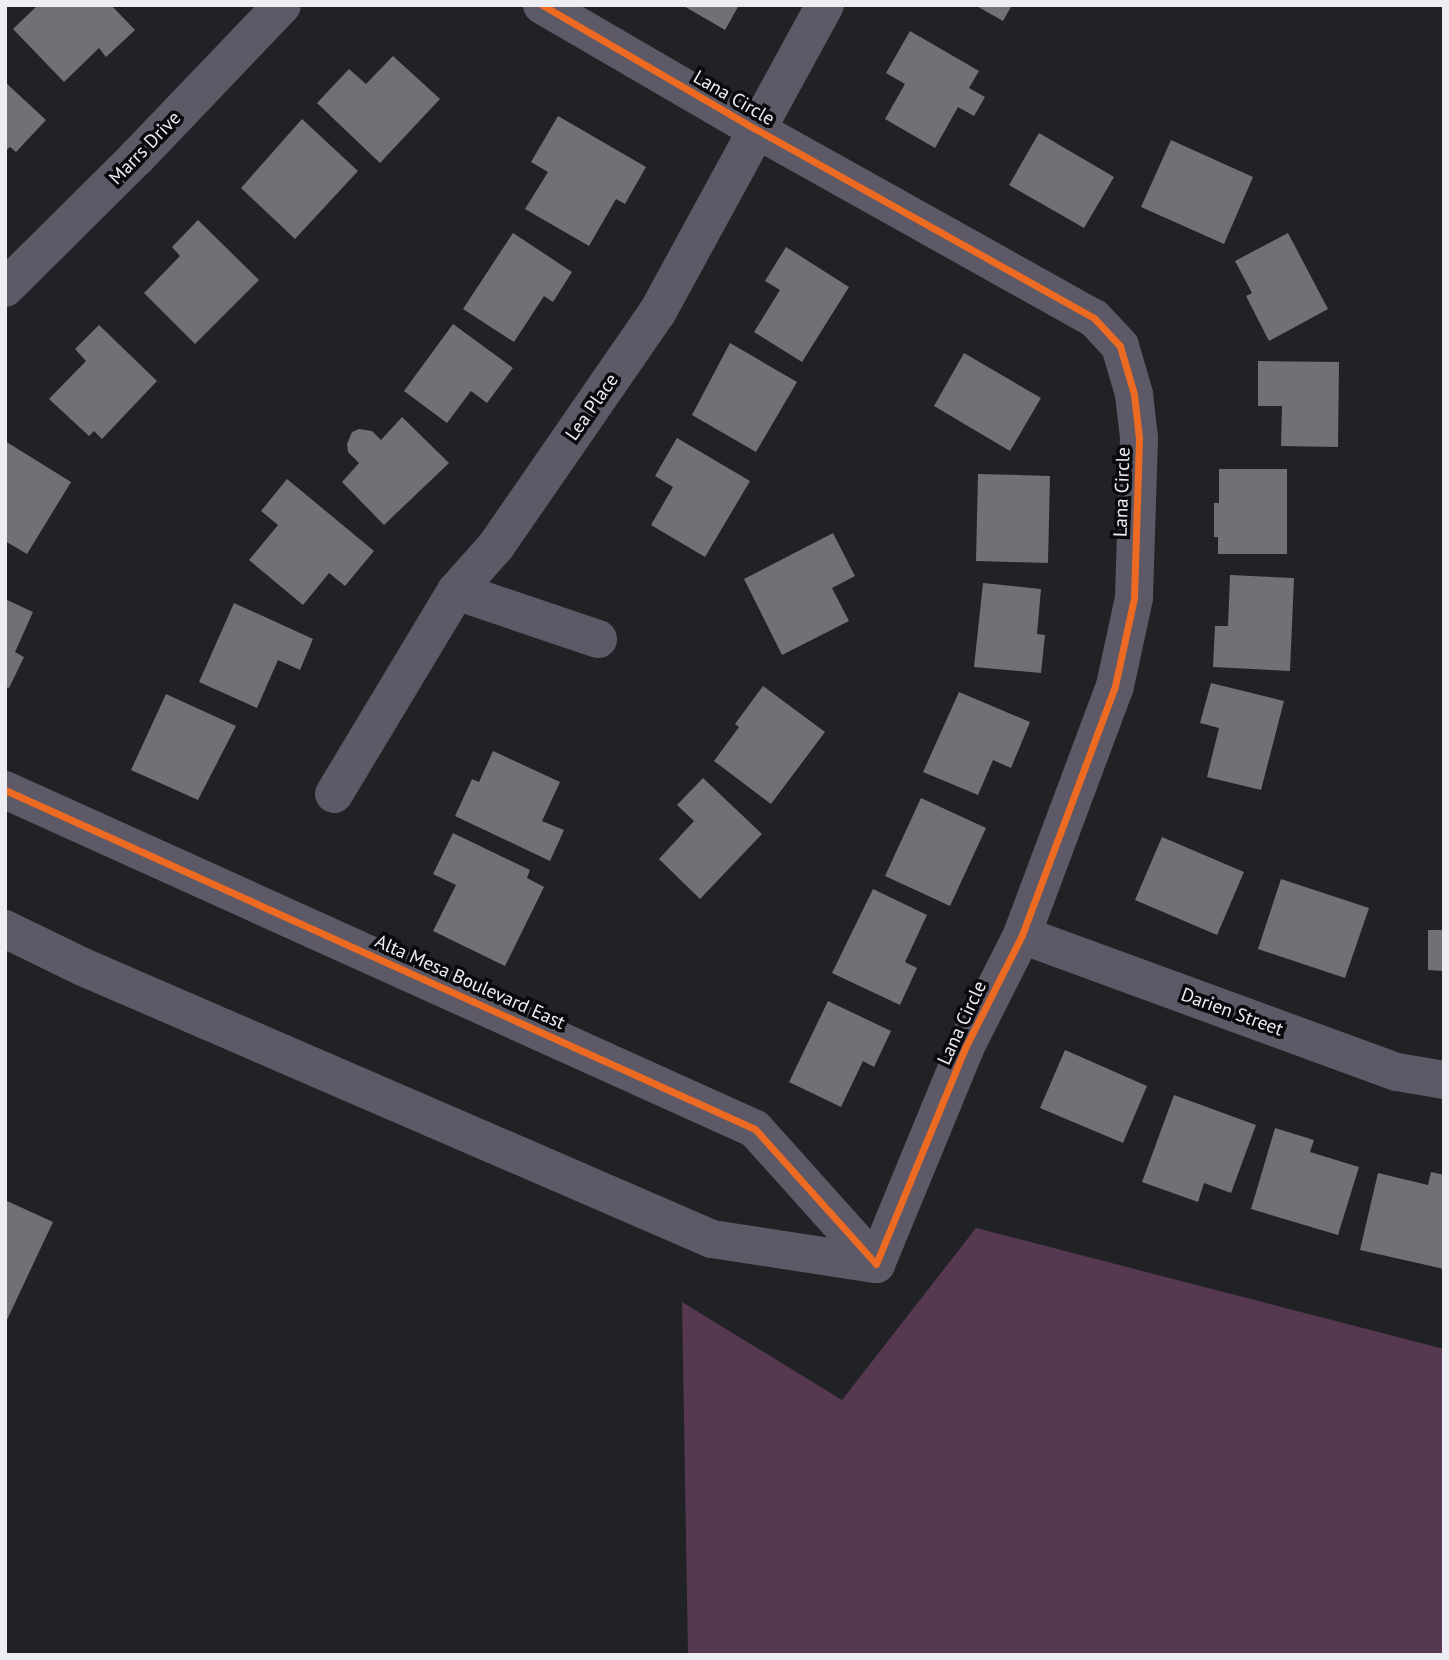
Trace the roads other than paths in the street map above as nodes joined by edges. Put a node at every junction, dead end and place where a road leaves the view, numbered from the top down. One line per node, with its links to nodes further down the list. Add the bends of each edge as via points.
1 (282, 5): 5 (street, Marrs Drive, via 136,158)
2 (541, 5): 4 (street, Lana Circle)
3 (825, 5): 4 (street, Lea Place)
4 (757, 130): 6 (street, Lea Place, via 657,313 495,546); 11 (street, Lana Circle, via 1094,318 1120,346 1134,394 1139,438 1134,598 1115,686)
5 (7, 283)
6 (456, 591): 7 (street); 9 (street, Lea Place)
7 (598, 639)
8 (5, 790): 13 (street, Alta Mesa Boulevard East, via 755,1129)
9 (334, 794)
10 (5, 929): 13 (street, via 712,1239)
11 (1022, 935): 12 (street, Darien Street, via 1397,1072); 13 (street, Lana Circle, via 966,1046)
12 (1444, 1080)
13 (876, 1264)

